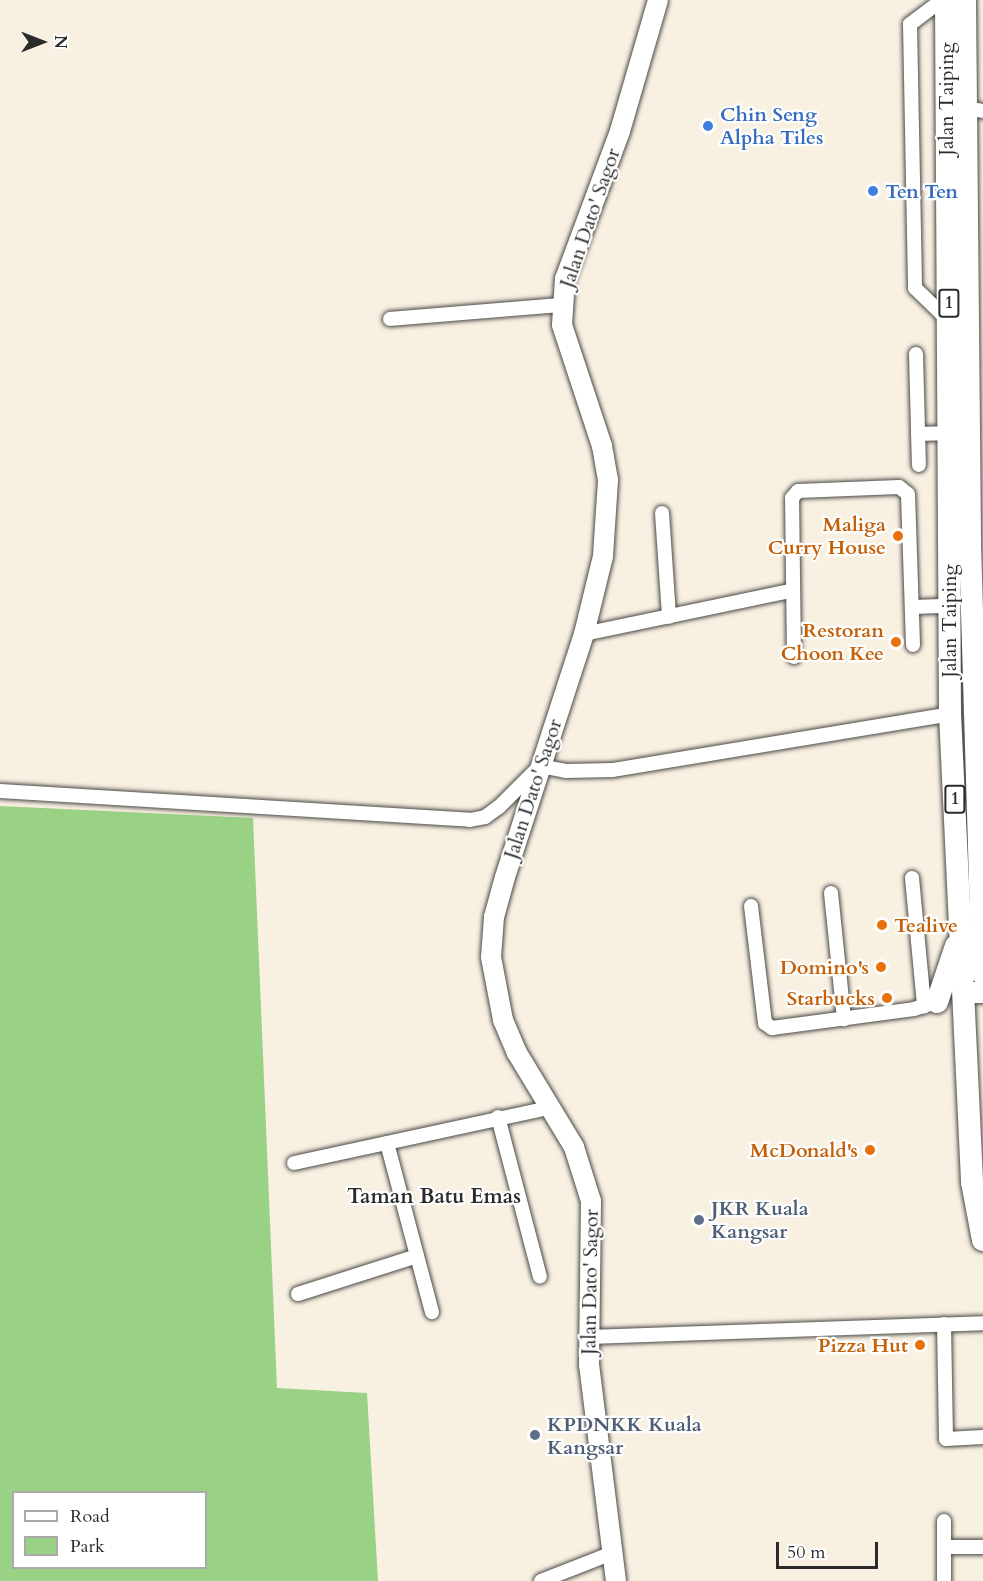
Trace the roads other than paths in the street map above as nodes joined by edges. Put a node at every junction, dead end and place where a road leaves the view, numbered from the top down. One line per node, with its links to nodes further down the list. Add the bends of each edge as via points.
1 (658, 0): 5 (main road, Jalan Dato' Sagor, via 620,131 572,257)
2 (944, 0): 7 (highway, Jalan Taiping / 1); 7 (street, via 910,24 915,288)
3 (965, 0): 4 (highway, Jalan Taiping / 1)
4 (975, 109): 9 (highway, Jalan Taiping / 1)
5 (562, 305): 6 (street); 19 (main road, Jalan Dato' Sagor, via 562,324 602,446 608,480 603,556)
6 (390, 319)
7 (949, 321): 10 (highway, Jalan Taiping / 1)
8 (916, 354): 11 (street)
9 (976, 365): 14 (highway, Jalan Taiping / 1)
10 (950, 433): 11 (street); 16 (highway, Jalan Taiping / 1)
11 (918, 434): 12 (street)
12 (919, 465)
13 (662, 513): 18 (street)
14 (970, 544): 16 (highway, via 959,593); 29 (highway, Jalan Taiping / 1)
15 (790, 591): 17 (street, via 792,498 798,491 900,488 908,494); 18 (street); 21 (street)
16 (948, 606): 17 (street); 22 (highway, Jalan Taiping / 1)
17 (912, 607): 20 (street)
18 (669, 617): 19 (street)
19 (584, 634): 23 (main road, Jalan Dato' Sagor)
20 (913, 645)
21 (794, 657)
22 (950, 714): 23 (street, via 613,770 566,771); 28 (highway, Jalan Taiping / 1)
23 (540, 766): 24 (street, via 499,807 485,817 470,820); 34 (main road, Jalan Dato' Sagor, via 499,897 491,957 503,1020 517,1053)
24 (0, 791)
25 (912, 878): 32 (street)
26 (831, 893): 33 (street)
27 (751, 906): 33 (street, via 765,1023 784,1028)
28 (961, 926): 31 (highway, Jalan Taiping / 1); 32 (highway)
29 (982, 937): 30 (highway, Jalan Taiping / 1)
30 (983, 974)
31 (974, 992): 32 (street); 38 (highway, Jalan Taiping / 1, via 972,1182)
32 (930, 1004): 33 (street)
33 (844, 1019)
34 (552, 1107): 35 (street); 45 (main road, Jalan Dato' Sagor, via 574,1147 591,1201)
35 (498, 1117): 36 (street); 40 (street)
36 (387, 1143): 37 (street); 39 (street)
37 (294, 1163)
38 (983, 1240)
39 (417, 1256): 41 (street); 42 (street)
40 (540, 1277)
41 (298, 1294)
42 (432, 1312)
43 (983, 1323): 44 (street)
44 (944, 1324): 45 (street); 46 (street, via 946,1439)
45 (589, 1337): 50 (main road, Jalan Dato' Sagor)
46 (983, 1437)
47 (944, 1521): 48 (street)
48 (944, 1548): 49 (street); 54 (street)
49 (983, 1548)
50 (612, 1553): 51 (street); 53 (main road, Jalan Dato' Sagor)
51 (576, 1575): 52 (street)
52 (541, 1581)
53 (616, 1581)
54 (944, 1581)

